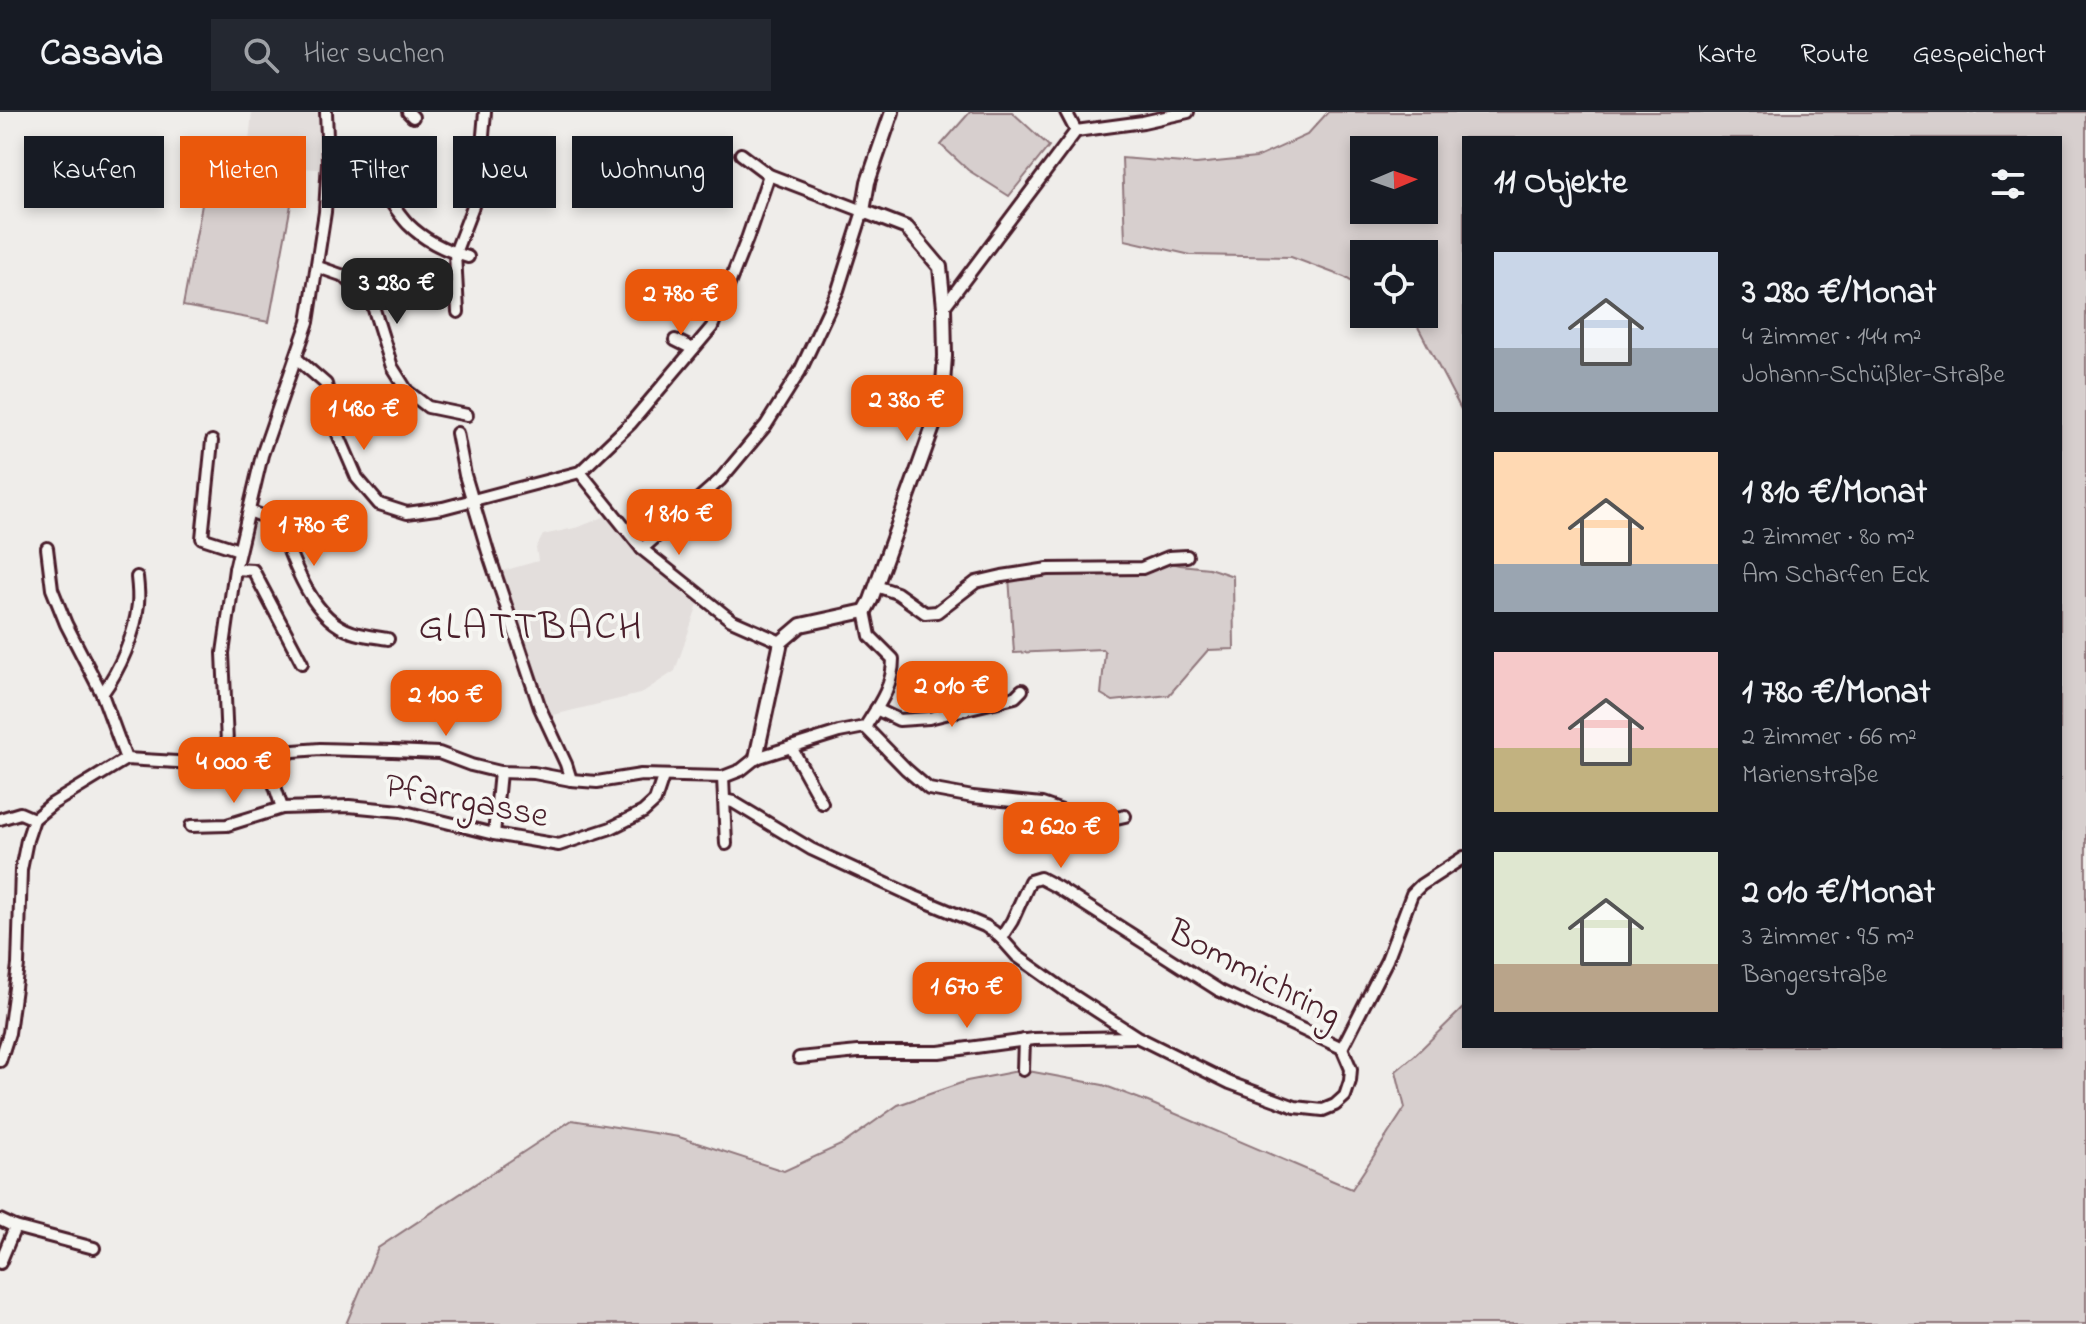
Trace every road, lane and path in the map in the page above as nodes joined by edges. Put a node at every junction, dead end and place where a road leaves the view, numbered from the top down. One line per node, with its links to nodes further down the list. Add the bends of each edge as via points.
1 (326, 112): 7 (street)
2 (485, 112): 13 (street, via 473,206)
3 (892, 112): 12 (street)
4 (1066, 112): 6 (street)
5 (1188, 112): 6 (street)
6 (1076, 131): 16 (street)
7 (327, 136)
8 (741, 154): 9 (street)
9 (769, 175): 12 (street); 19 (street, via 712,327)
10 (325, 208): 15 (street)
11 (396, 208): 13 (street, via 409,224)
12 (863, 211): 16 (street, via 907,228 940,267); 28 (street, via 838,290 800,371 766,425 720,480)
13 (455, 253): 14 (street); 17 (street)
14 (468, 257)
15 (318, 267): 20 (street); 21 (street, via 344,276 372,303 392,367 407,391 428,407)
16 (944, 307): 33 (street, via 938,413)
17 (458, 312)
18 (675, 340): 19 (street)
19 (693, 349): 24 (street, via 630,424)
20 (296, 358): 25 (street, via 326,384 338,434 357,478 379,504 407,513); 26 (street, via 262,455)
21 (467, 415)
22 (457, 433): 25 (street)
23 (212, 441): 29 (street, via 202,538)
24 (580, 472): 25 (street); 28 (street)
25 (472, 499): 50 (street, via 540,708)
26 (249, 511): 29 (street); 35 (street, via 278,522 296,571 324,615 350,632)
27 (47, 548): 39 (street, via 52,589)
28 (642, 549): 36 (street, via 731,620)
29 (239, 550): 31 (street)
30 (1187, 556): 33 (street, via 1142,568 1048,569 1002,576 976,582 937,612 925,613 897,593)
31 (235, 569): 37 (street, via 253,570); 46 (street, via 223,653)
32 (137, 577): 39 (street, via 132,631)
33 (876, 586): 34 (street)
34 (865, 611): 36 (street, via 801,625); 40 (street, via 870,636 893,659 893,676)
35 (388, 639)
36 (781, 642): 43 (street)
37 (302, 663)
38 (1022, 690): 40 (street, via 1015,697 929,718 899,720)
39 (102, 694): 44 (street)
40 (876, 709): 41 (street)
41 (865, 727): 42 (street); 54 (street, via 929,789 1042,804 1085,819)
42 (791, 747): 43 (street); 52 (street)
43 (756, 758): 49 (street)
44 (126, 759): 46 (street); 56 (street)
45 (266, 759): 46 (street); 47 (street, via 320,749 439,753); 53 (street)
46 (228, 765)
47 (500, 772): 50 (street); 58 (street)
48 (663, 777): 49 (street); 50 (street); 58 (street, Pfarrgasse, via 655,801 611,828 559,845)
49 (723, 777): 51 (street)
50 (571, 780)
51 (724, 800): 59 (street); 61 (street, via 811,849 985,926)
52 (822, 803)
53 (282, 808): 57 (street, Pfarrgasse, via 227,825); 58 (street, Pfarrgasse, via 401,811)
54 (1125, 816)
55 (0, 819): 56 (street, via 20,813)
56 (34, 819): 66 (street, via 21,870 18,965)
57 (191, 826)
58 (494, 834)
59 (726, 844)
60 (1462, 858): 64 (street, via 1412,894 1387,960)
61 (1001, 938): 62 (street, Bommichring, via 1017,956); 64 (street, Bommichring, via 1030,881 1040,878 1220,991)
62 (1137, 1037): 63 (street); 64 (street, Bommichring, via 1230,1083 1295,1107 1323,1110 1345,1096 1350,1081)
63 (1024, 1040): 65 (street, via 939,1052); 67 (street)
64 (1342, 1048)
65 (799, 1058)
66 (0, 1061)
67 (1023, 1070)
68 (0, 1220): 69 (street)
69 (15, 1227): 70 (street); 71 (street)
70 (94, 1248)
71 (0, 1263)

